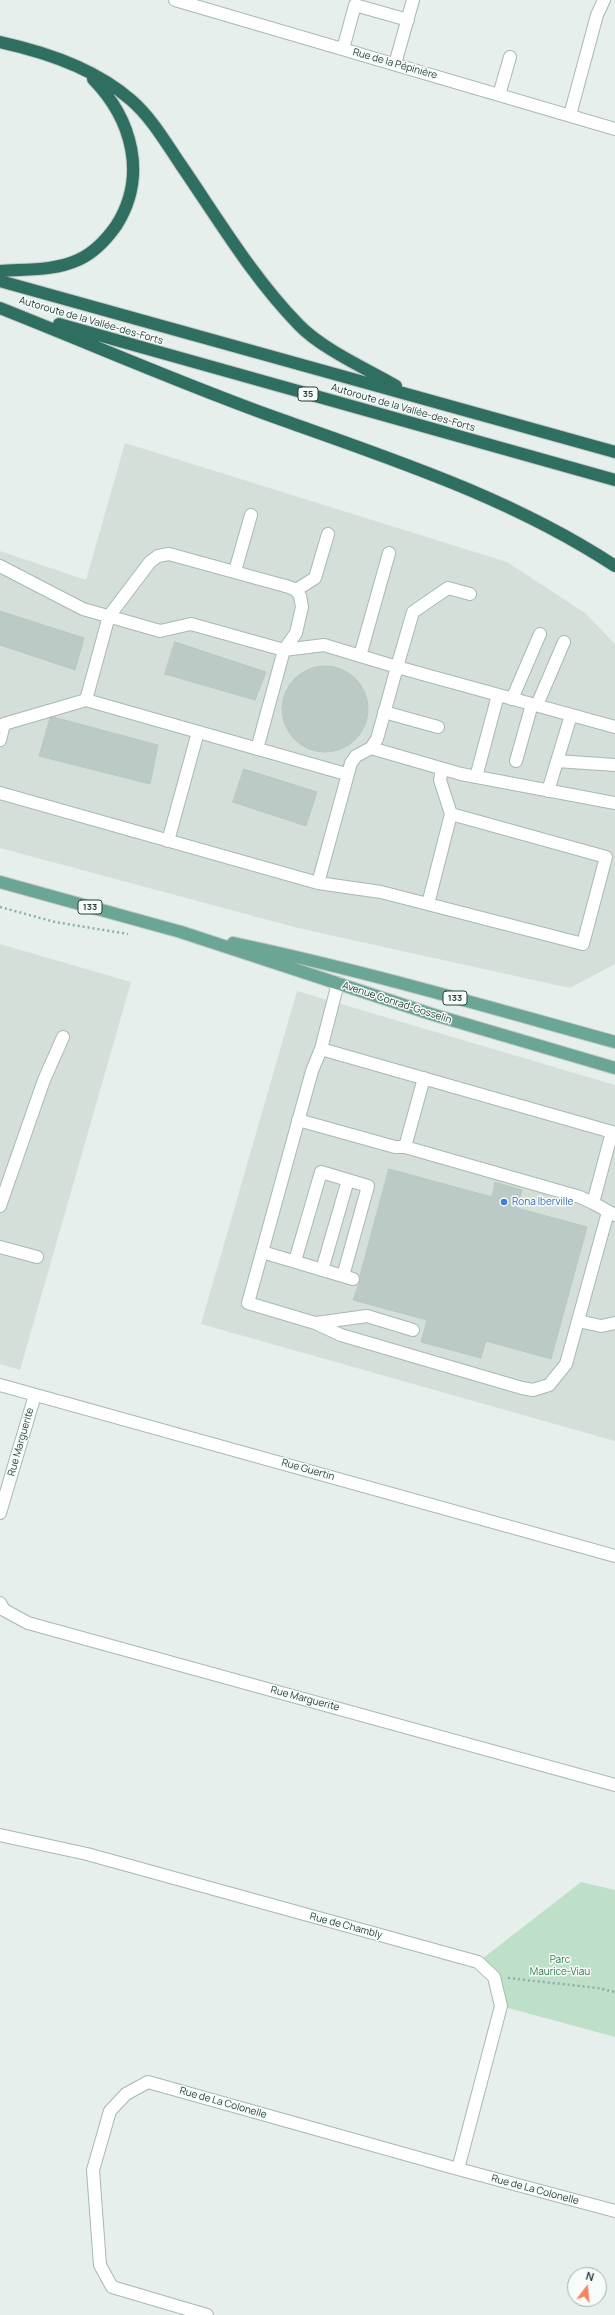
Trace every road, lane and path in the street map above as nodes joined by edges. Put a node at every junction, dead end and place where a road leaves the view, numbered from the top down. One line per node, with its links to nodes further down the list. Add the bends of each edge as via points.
1 (175, 0): 6 (street, Rue de la Pépinière)
2 (413, 0): 4 (street)
3 (604, 0): 11 (street, via 597,15)
4 (408, 20): 6 (street, via 355,4); 8 (street)
5 (0, 42): 9 (highway, via 55,57)
6 (343, 49): 8 (street, Rue de la Pépinière)
7 (510, 57): 10 (street)
8 (395, 64): 10 (street, Rue de la Pépinière)
9 (87, 72): 13 (highway, via 108,95 129,134 133,150 133,177 126,207 106,240 80,260 55,268); 16 (highway, via 118,90 140,109 257,275 299,326 315,339)
10 (499, 95): 11 (street, Rue de la Pépinière)
11 (570, 115): 12 (street, Rue de la Pépinière)
12 (615, 129)
13 (0, 271)
14 (0, 281): 16 (highway, Autoroute de la Vallée-des-Forts)
15 (0, 308): 18 (highway, Autoroute de la Vallée-des-Forts / 35); 23 (highway, via 272,416 448,480 545,524)
16 (411, 395): 17 (highway, Autoroute de la Vallée-des-Forts)
17 (615, 452)
18 (615, 480)
19 (251, 515): 24 (street)
20 (328, 534): 25 (street, via 315,578)
21 (389, 553): 31 (street)
22 (0, 566): 27 (street, via 83,609)
23 (615, 566)
24 (235, 571): 25 (street); 27 (street, via 168,554 158,556 150,562)
25 (296, 590): 30 (street, via 302,607 296,633)
26 (470, 594): 32 (street, via 448,588 413,612)
27 (109, 616): 30 (street, via 160,631 190,624); 35 (street)
28 (540, 634): 34 (street)
29 (564, 642): 36 (street)
30 (284, 650): 31 (street, via 324,645); 45 (street)
31 (360, 656): 32 (street)
32 (397, 667): 33 (street); 37 (street)
33 (498, 695): 34 (street); 51 (street)
34 (512, 698): 36 (street)
35 (86, 700): 39 (street); 42 (street)
36 (534, 705): 38 (street); 46 (street)
37 (384, 712): 40 (street); 44 (street, via 377,739)
38 (571, 715): 41 (street); 47 (street)
39 (2, 720): 43 (street)
40 (438, 727)
41 (615, 727)
42 (198, 732): 45 (street); 56 (street)
43 (0, 740)
44 (371, 748): 49 (street); 50 (street, via 356,756)
45 (257, 749): 50 (street)
46 (516, 761)
47 (557, 761): 48 (street); 52 (street)
48 (615, 765)
49 (442, 770): 51 (street); 55 (street, via 440,780)
50 (346, 774): 58 (street)
51 (476, 777): 52 (street)
52 (548, 791): 54 (street)
53 (0, 793): 56 (street)
54 (615, 803)
55 (451, 814): 59 (street); 59 (street, via 606,857 583,944)
56 (168, 841): 58 (street)
57 (0, 882): 60 (main road, Avenue Conrad-Gosselin / 133)
58 (318, 883): 59 (street, via 381,892)
59 (428, 904)
60 (181, 932): 61 (main road, Avenue Conrad-Gosselin / 133); 63 (main road, Avenue Conrad-Gosselin / 133, via 295,956)
61 (338, 984): 64 (street); 65 (main road, Avenue Conrad-Gosselin / 133, via 430,1014)
62 (63, 1037): 71 (street, via 44,1080)
63 (615, 1042)
64 (321, 1049): 66 (street); 67 (street)
65 (615, 1068)
66 (424, 1078): 68 (street); 70 (street, via 612,1132)
67 (298, 1120): 68 (street, via 395,1147); 74 (street)
68 (405, 1147): 70 (street, via 580,1197)
69 (348, 1180): 76 (street, via 321,1172); 77 (street); 77 (street, via 368,1186 348,1277)
70 (593, 1203): 72 (street)
71 (0, 1206)
72 (611, 1214): 78 (street)
73 (0, 1247): 75 (street)
74 (262, 1252): 76 (street); 79 (street, via 248,1303)
75 (37, 1257)
76 (295, 1262): 77 (street)
77 (322, 1270)
78 (578, 1321): 79 (street, via 569,1358 561,1372 549,1385 533,1390 342,1335); 80 (street, via 601,1326)
79 (315, 1323): 81 (street, via 367,1316)
80 (615, 1324)
81 (413, 1330)
82 (0, 1385): 83 (street, Rue Guertin)
83 (35, 1394): 84 (street, Rue Marguerite); 85 (street, Rue Guertin)
84 (0, 1513)
85 (615, 1556)
86 (0, 1603): 87 (street, Rue Marguerite, via 4,1610 28,1623)
87 (615, 1785)
88 (0, 1835): 89 (street, Rue de Chambly, via 87,1854 478,1962)
89 (494, 1977): 90 (path); 91 (street, via 501,2006)
90 (615, 1992)
91 (458, 2169): 92 (street, Rue de La Colonelle); 93 (street, Rue de La Colonelle, via 148,2082 126,2094 110,2111 92,2170 100,2265 112,2287)
92 (615, 2211)
93 (207, 2315)

